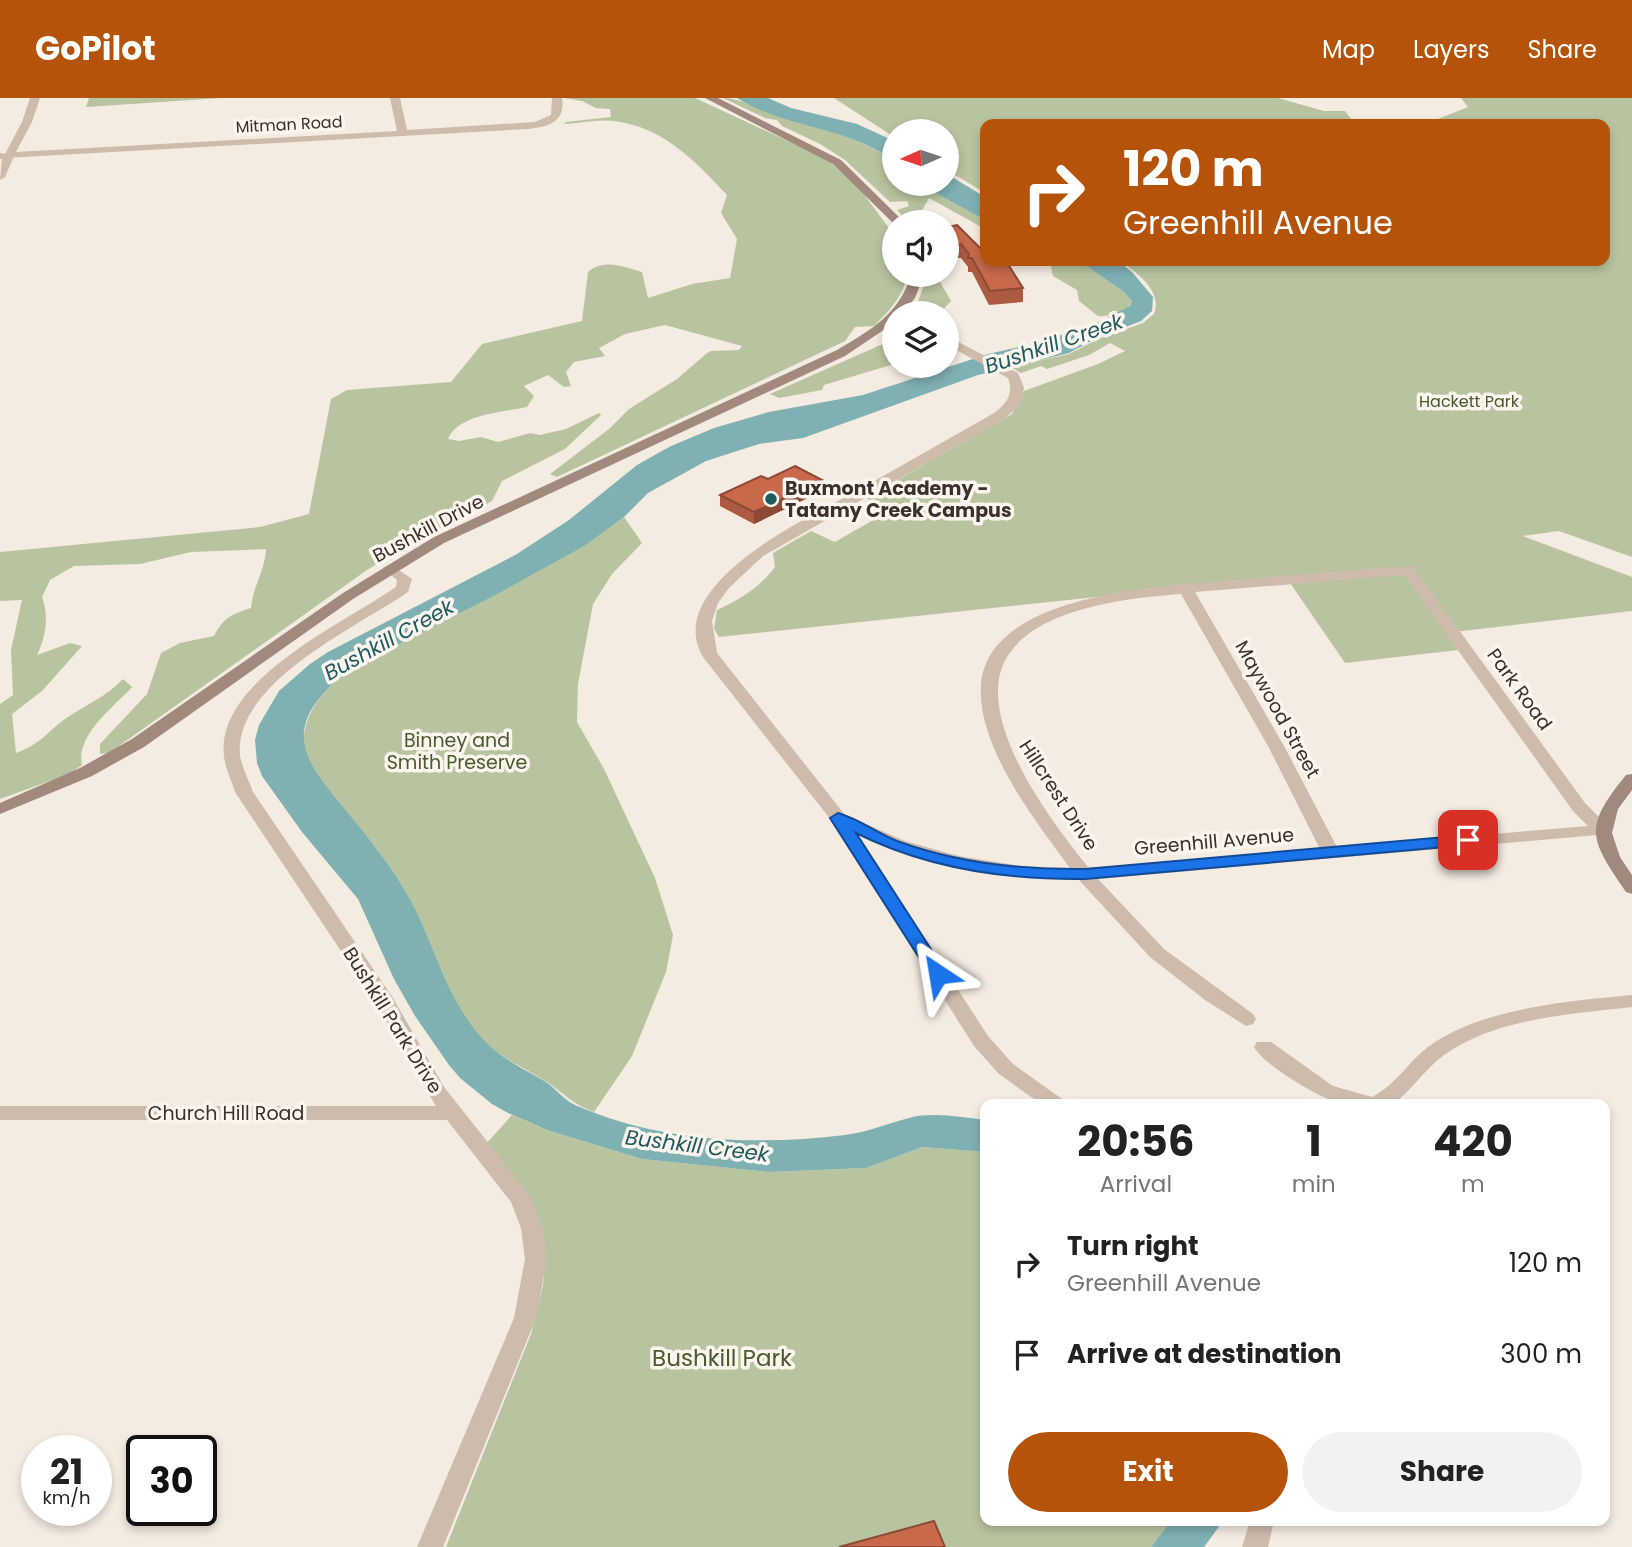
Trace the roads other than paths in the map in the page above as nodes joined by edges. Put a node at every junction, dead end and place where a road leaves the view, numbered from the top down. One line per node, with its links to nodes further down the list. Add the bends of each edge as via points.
1 (35, 98): 6 (street, via 27,122)
2 (396, 98): 5 (street)
3 (557, 98): 5 (street, Mitman Road, via 559,115 543,125)
4 (710, 98): 8 (main road, via 837,162)
5 (403, 133): 6 (street, Mitman Road)
6 (5, 156): 7 (street)
7 (0, 177)
8 (886, 210)
9 (882, 327): 11 (main road, Bushkill Drive, via 834,356 475,522)
10 (959, 347): 16 (street, via 1013,376 1018,394 1007,411 758,553 724,585 704,621 709,654)
11 (390, 568): 15 (main road, Bushkill Drive, via 138,743 86,772); 28 (street, Bushkill Park Drive, via 405,579 403,589 293,659 247,704 234,733 233,769)
12 (1408, 570): 13 (street, Hillcrest Drive); 17 (street, Park Road, via 1579,807)
13 (1186, 589): 18 (street, Maywood Street); 19 (street, Hillcrest Drive, via 1076,607 1019,634 995,661 989,699 1000,741 1014,771)
14 (1632, 779): 17 (main road, via 1610,805)
15 (0, 809)
16 (838, 818): 19 (street, Greenhill Avenue, via 891,844 952,862 1008,872); 24 (street, via 981,1041 1006,1069)
17 (1602, 830): 18 (street, Greenhill Avenue); 20 (main road)
18 (1330, 851): 19 (street, Greenhill Avenue)
19 (1085, 874): 22 (street, Hillcrest Drive, via 1156,952)
20 (1629, 881)
21 (1632, 1001): 26 (street, via 1594,1004 1482,1027 1434,1052)
22 (1247, 1019)
23 (1264, 1046): 25 (street, via 1308,1082)
24 (1048, 1099)
25 (1347, 1099)
26 (1390, 1099)
27 (0, 1113): 28 (street, Church Hill Road)
28 (452, 1113): 30 (street, Bushkill Park Drive, via 520,1199 532,1228 536,1259 524,1318)
29 (1261, 1526): 31 (street)
30 (430, 1547)
31 (1255, 1547)

